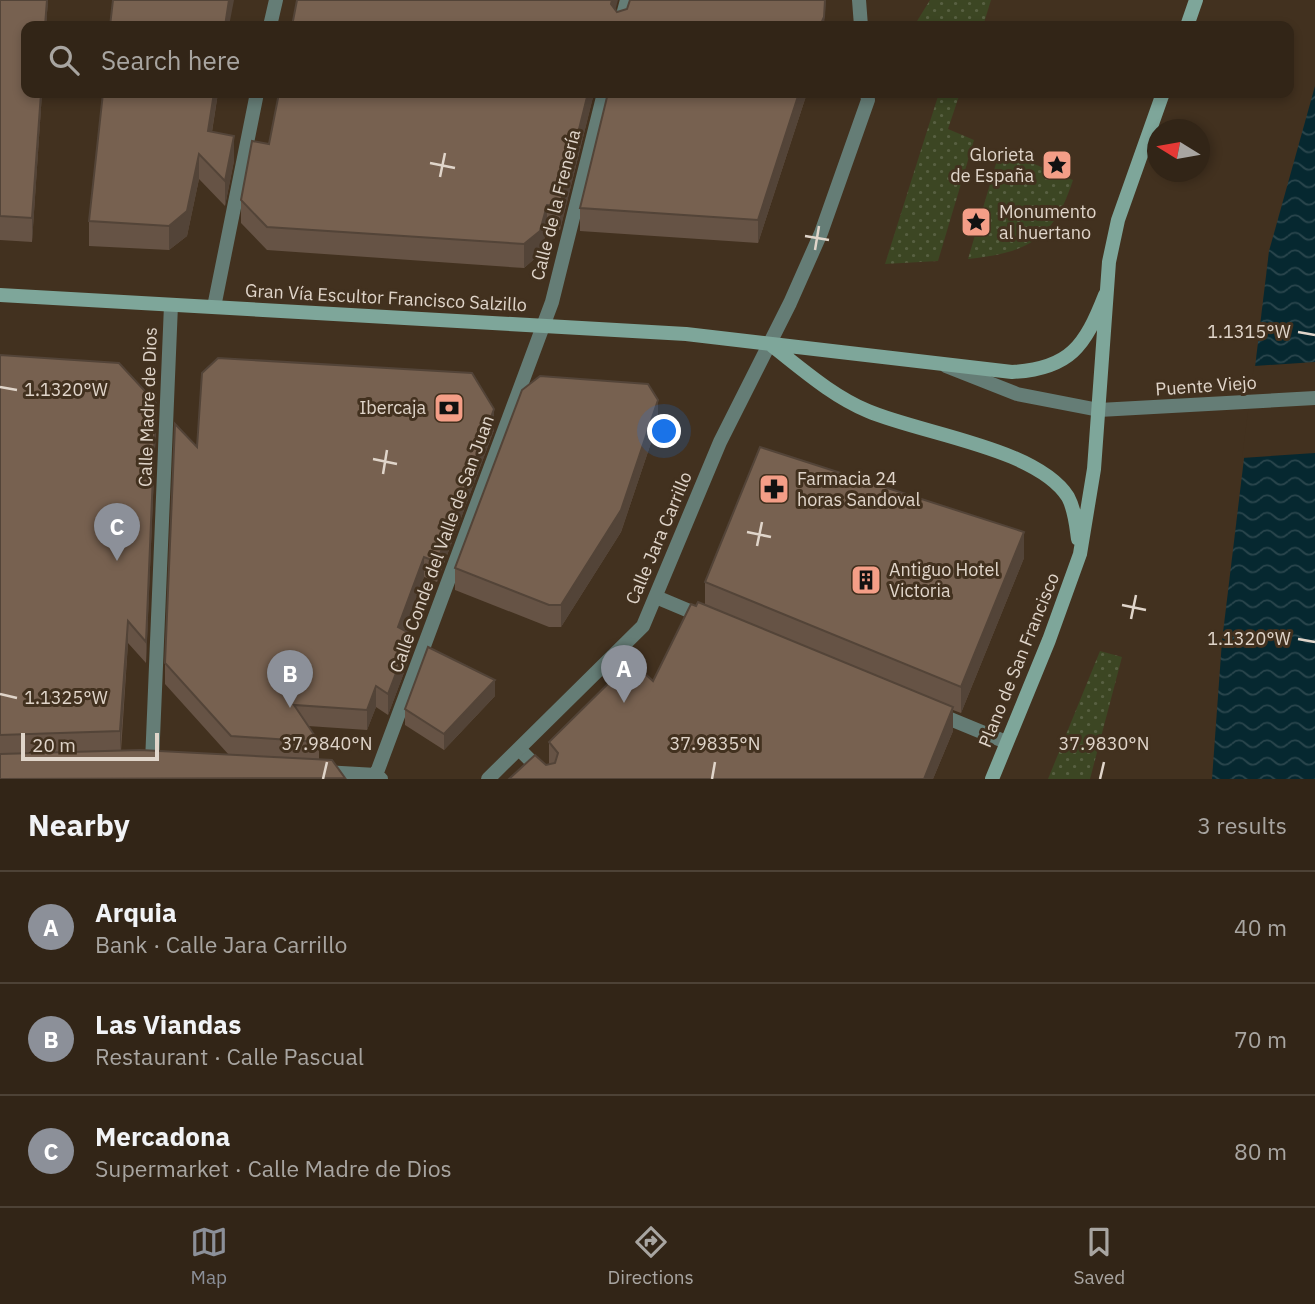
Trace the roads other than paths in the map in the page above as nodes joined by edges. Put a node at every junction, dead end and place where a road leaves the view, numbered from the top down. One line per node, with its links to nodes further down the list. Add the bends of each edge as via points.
1 (276, 0): 5 (street)
2 (626, 0): 6 (street)
3 (859, 0): 7 (street)
4 (1196, 0): 8 (main road)
5 (271, 21)
6 (621, 21)
7 (861, 21)
8 (1189, 21)
9 (256, 98): 16 (street)
10 (603, 98): 17 (street, Calle de la Frenería)
11 (868, 98): 18 (street, Calle Jara Carrillo, via 821,233)
12 (1162, 98): 14 (main road, via 1118,220)
13 (0, 295): 15 (main road, Gran Vía Escultor Francisco Salzillo)
14 (1105, 295): 19 (main road, Gran Vía Escultor Francisco Salzillo, via 1079,345 1050,368 1012,372); 21 (main road, Plano de San Francisco)
15 (171, 305): 16 (main road, Gran Vía Escultor Francisco Salzillo); 28 (street, Calle Madre de Dios)
16 (214, 307): 17 (main road, Gran Vía Escultor Francisco Salzillo)
17 (542, 326): 18 (main road, Gran Vía Escultor Francisco Salzillo); 30 (street, Calle Conde del Valle de San Juan)
18 (769, 344): 19 (main road, Gran Vía Escultor Francisco Salzillo); 22 (main road, via 825,387 867,411 1004,454 1043,472 1068,498); 23 (street, Calle Jara Carrillo, via 720,442)
19 (942, 365): 21 (street, Puente Viejo, via 1017,394)
20 (1315, 398): 21 (street, Puente Viejo)
21 (1099, 410): 22 (main road, Plano de San Francisco)
22 (1080, 554): 26 (main road, Plano de San Francisco)
23 (656, 597): 24 (street); 27 (street, Calle Jara Carrillo, via 643,626)
24 (720, 624)
25 (926, 709): 26 (street)
26 (1006, 742): 33 (main road, Plano de San Francisco)
27 (520, 750): 31 (street, Calle Jara Carrillo); 32 (street)
28 (153, 762)
29 (310, 771): 30 (street)
30 (378, 777)
31 (488, 779)
32 (549, 779)
33 (992, 779)

